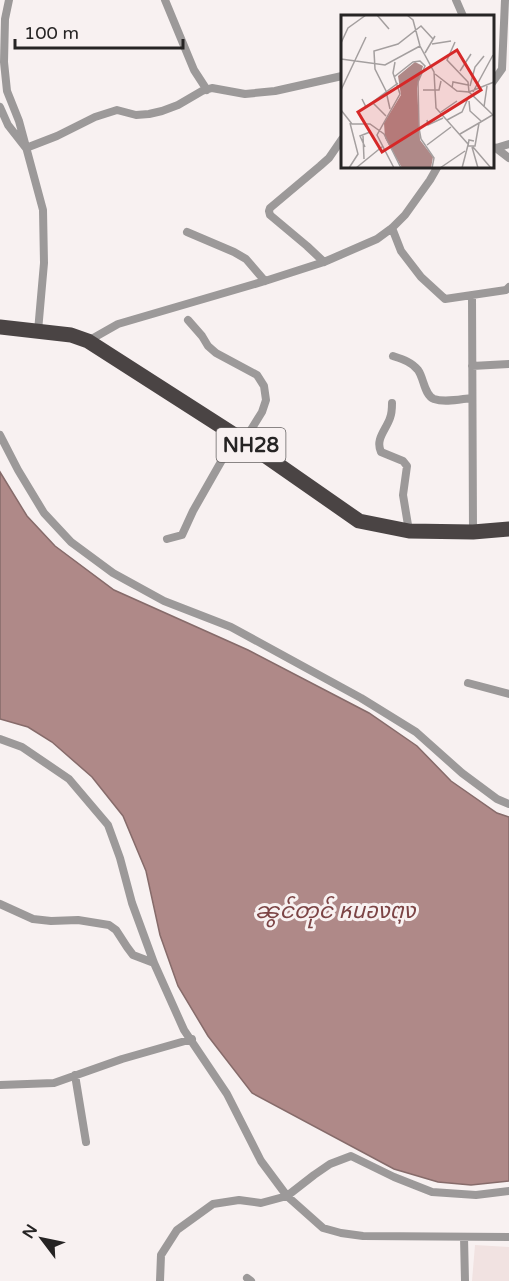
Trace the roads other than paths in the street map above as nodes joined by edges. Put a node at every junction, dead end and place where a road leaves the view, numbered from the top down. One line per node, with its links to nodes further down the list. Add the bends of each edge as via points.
1 (9, 0): 12 (street, via 4,62 7,91)
2 (165, 0): 8 (street, via 194,70)
3 (456, 0): 5 (street)
4 (505, 0): 7 (street, via 502,69)
5 (463, 15)
6 (341, 76): 8 (street, via 275,91 245,94)
7 (494, 80)
8 (207, 90): 12 (street, via 162,111 136,115 117,111 95,117)
9 (0, 107): 12 (street)
10 (341, 140): 18 (street, via 329,158 268,211)
11 (509, 144): 13 (street)
12 (26, 148): 24 (street, via 43,210 44,263)
13 (494, 148): 14 (street)
14 (509, 158)
15 (437, 168): 16 (street)
16 (392, 228): 18 (street, via 377,239); 21 (street, via 401,251 445,299)
17 (187, 232): 19 (street, via 246,259)
18 (324, 262): 19 (street)
19 (265, 281): 25 (street, via 118,324)
20 (509, 287): 21 (street)
21 (472, 296): 28 (street)
22 (188, 320): 32 (street, via 216,353 256,375 264,386 266,400 262,412)
23 (0, 327): 24 (highway, NH28)
24 (38, 331): 25 (highway, NH28)
25 (88, 341): 32 (highway, NH28)
26 (393, 356): 29 (street, via 419,371 433,399)
27 (509, 364): 28 (street)
28 (472, 366): 29 (street)
29 (472, 398): 35 (street)
30 (392, 403): 34 (street, via 379,448 407,466 404,495)
31 (0, 435): 40 (street, via 44,513 71,543 113,573 164,601 231,627 361,698 416,732 462,773)
32 (244, 441): 34 (highway, NH28, via 359,521); 36 (street, via 226,453 182,535)
33 (509, 529): 35 (highway, NH28)
34 (410, 531): 35 (highway, NH28)
35 (473, 532)
36 (167, 539)
37 (468, 684): 38 (street)
38 (509, 694)
39 (0, 739): 42 (street, via 22,747 69,778 108,825)
40 (509, 804)
41 (0, 904): 42 (street, via 33,919 109,925 133,955)
42 (154, 963): 43 (street, via 184,1030)
43 (192, 1039): 44 (street); 48 (street, via 261,1161)
44 (75, 1075): 45 (street, via 54,1083); 46 (street)
45 (0, 1085)
46 (86, 1142)
47 (509, 1191): 48 (street, via 476,1195 432,1192 351,1156 330,1164)
48 (286, 1196): 49 (street, via 322,1228 341,1233); 51 (street, via 261,1203 239,1200 213,1204 177,1230 161,1255)
49 (464, 1237): 50 (street); 52 (street)
50 (509, 1237)
51 (160, 1281)
52 (465, 1281)

